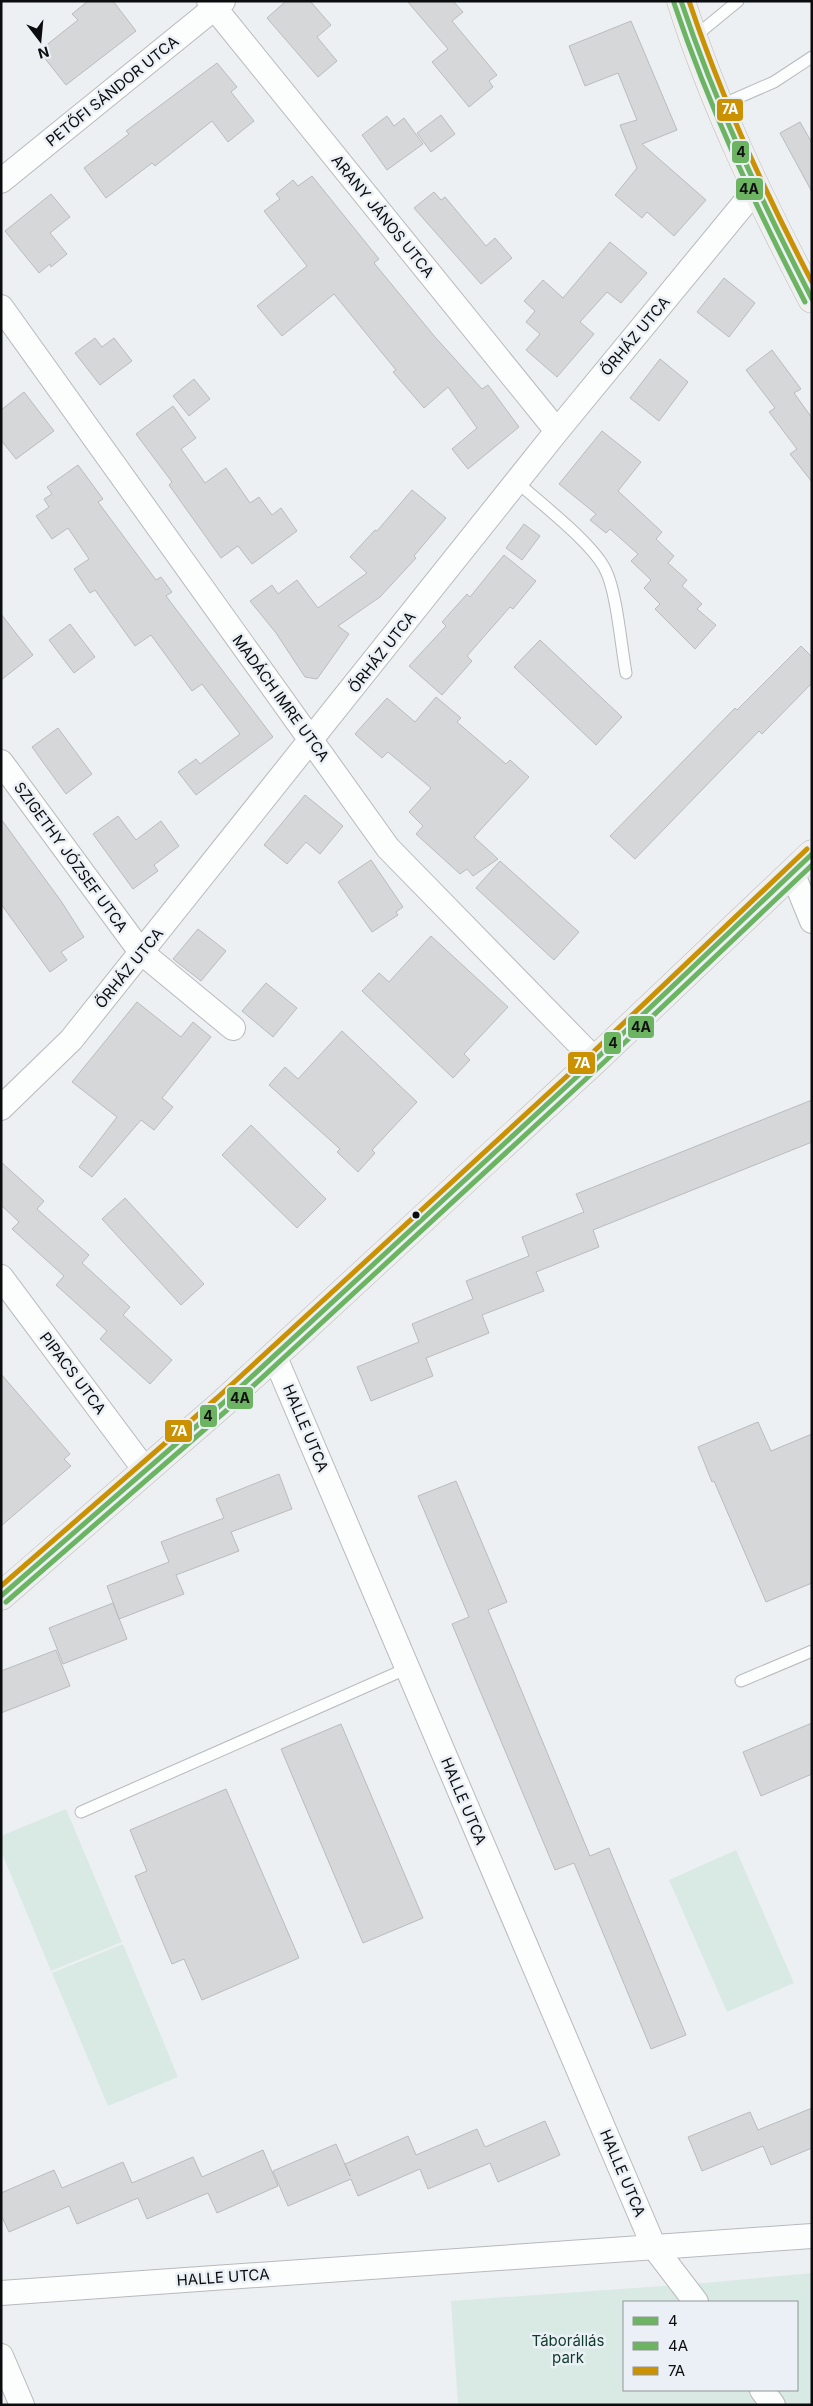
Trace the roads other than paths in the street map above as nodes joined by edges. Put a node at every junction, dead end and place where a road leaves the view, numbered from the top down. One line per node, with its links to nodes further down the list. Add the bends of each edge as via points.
1 (681, 1): 4 (street)
2 (738, 1): 4 (lane)
3 (215, 4): 7 (street, PETŐFI SÁNDOR UTCA); 11 (street, ARANY JÁNOS UTCA)
4 (692, 38): 6 (street)
5 (812, 57): 6 (lane, via 774,82)
6 (718, 106): 8 (street)
7 (1, 181)
8 (756, 190): 9 (street); 11 (street, ŐRHÁZ UTCA)
9 (812, 299)
10 (1, 308): 14 (street, MADÁCH IMRE UTCA)
11 (557, 431): 12 (street, ŐRHÁZ UTCA)
12 (517, 482): 13 (lane, via 592,550 606,571); 14 (street, ŐRHÁZ UTCA)
13 (626, 672)
14 (311, 741): 19 (street, ŐRHÁZ UTCA); 21 (street, MADÁCH IMRE UTCA, via 388,848)
15 (1, 762): 19 (street, SZIGETHY JÓZSEF UTCA)
16 (812, 854): 17 (street)
17 (792, 872): 18 (street); 21 (street)
18 (812, 920)
19 (141, 952): 20 (street, SZIGETHY JÓZSEF UTCA); 22 (street, ŐRHÁZ UTCA, via 71,1040)
20 (233, 1028)
21 (596, 1060): 24 (street)
22 (1, 1108)
23 (1, 1277): 25 (street, PIPACS UTCA)
24 (274, 1355): 25 (street); 28 (street, HALLE UTCA)
25 (145, 1470): 26 (street)
26 (1, 1596)
27 (812, 1651): 29 (lane)
28 (408, 1668): 30 (lane); 32 (street, HALLE UTCA)
29 (741, 1680)
30 (81, 1812)
31 (812, 2236): 32 (street, HALLE UTCA)
32 (654, 2247): 33 (street, HALLE UTCA); 34 (street, HALLE UTCA)
33 (1, 2293)
34 (695, 2301)
35 (1, 2356): 37 (street)
36 (763, 2391): 38 (street)
37 (22, 2405)
38 (773, 2405)

